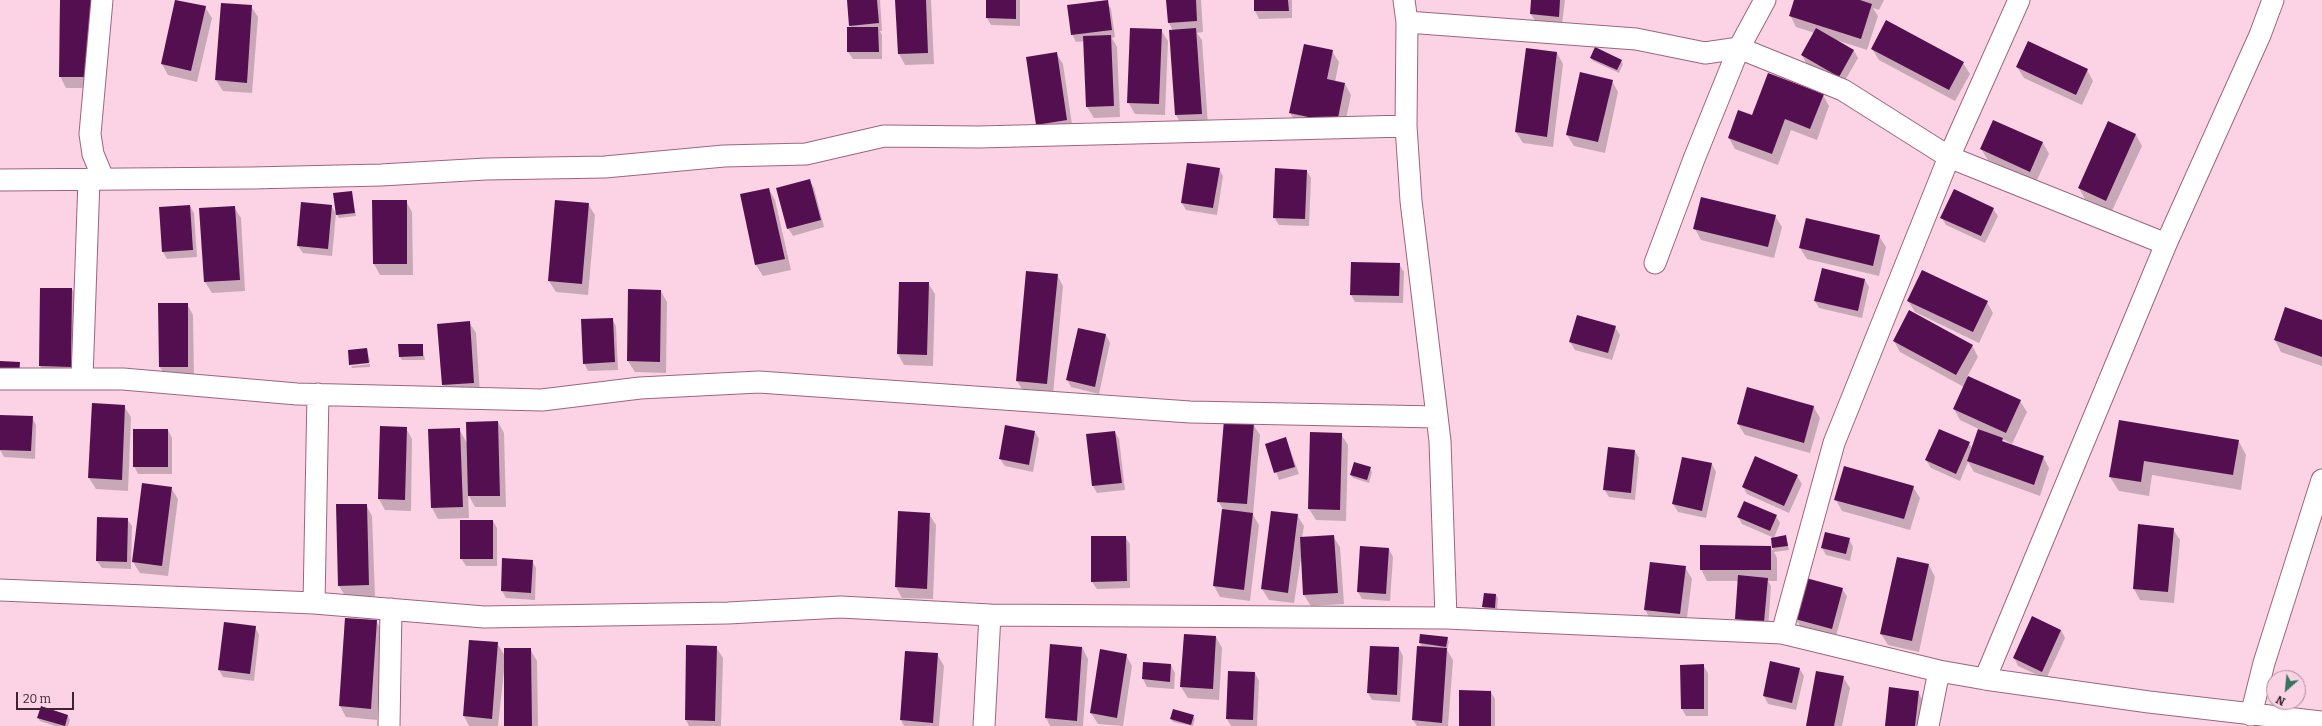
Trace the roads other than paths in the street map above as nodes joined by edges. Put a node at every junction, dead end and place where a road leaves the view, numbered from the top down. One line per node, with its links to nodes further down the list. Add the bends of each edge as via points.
1 (102, 0): 10 (street, via 90,134)
2 (1404, 0): 6 (street)
3 (1765, 0): 7 (street)
4 (2019, 0): 9 (street)
5 (2273, 0): 12 (street)
6 (1407, 22): 7 (street, via 1636,39 1705,53); 8 (street)
7 (1739, 48): 9 (street, via 1843,90); 13 (street)
8 (1406, 126): 10 (street, via 884,136 806,154 724,156 605,167 486,169 381,175); 17 (street, via 1411,201)
9 (1949, 157): 12 (street); 24 (street, via 1834,443)
10 (96, 179): 11 (street); 15 (street)
11 (0, 180)
12 (2166, 244): 26 (street)
13 (1655, 263)
14 (0, 379): 15 (street)
15 (82, 379): 16 (street, via 123,379)
16 (318, 394): 17 (street, via 542,400 640,388 759,382 1190,412); 20 (street)
17 (1437, 417): 23 (street)
18 (2322, 480): 27 (street, via 2267,655)
19 (0, 590): 20 (street)
20 (314, 603): 21 (street)
21 (391, 609): 22 (street, via 484,617 728,614 841,607); 29 (street)
22 (990, 615): 23 (street); 30 (street)
23 (1446, 618): 24 (street)
24 (1782, 633): 25 (street)
25 (1939, 671): 26 (street); 31 (street)
26 (1985, 679): 27 (street)
27 (2251, 715): 28 (street)
28 (2322, 722)
29 (389, 726)
30 (984, 726)
31 (1928, 726)

